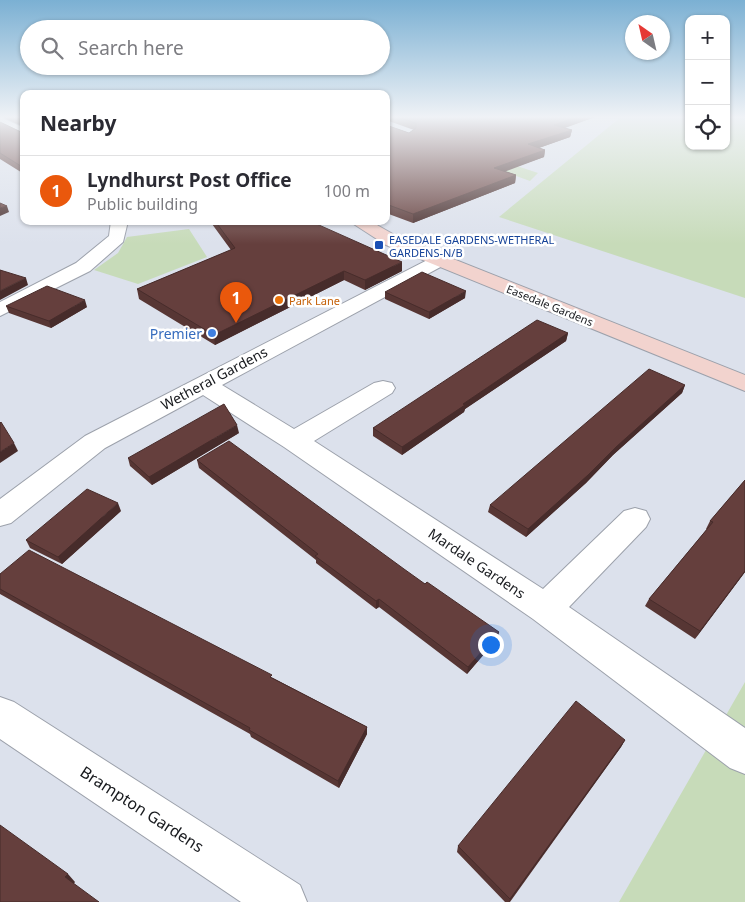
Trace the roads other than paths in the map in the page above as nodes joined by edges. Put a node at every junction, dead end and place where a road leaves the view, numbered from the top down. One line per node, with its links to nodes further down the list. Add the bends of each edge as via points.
1 (119, 225): 4 (street, via 117,238 83,267)
2 (363, 225): 3 (street, Easedale Gardens)
3 (439, 260): 5 (street, Wetheral Gardens); 6 (street, Easedale Gardens)
4 (0, 310)
5 (203, 384): 8 (street, Mardale Gardens); 9 (street, Wetheral Gardens, via 95,442)
6 (745, 384)
7 (382, 388): 8 (street)
8 (294, 441): 11 (street, Mardale Gardens)
9 (0, 515)
10 (635, 519): 11 (street)
11 (545, 609): 13 (street, Mardale Gardens)
12 (0, 716): 14 (street, Brampton Gardens)
13 (745, 753)
14 (283, 902)

